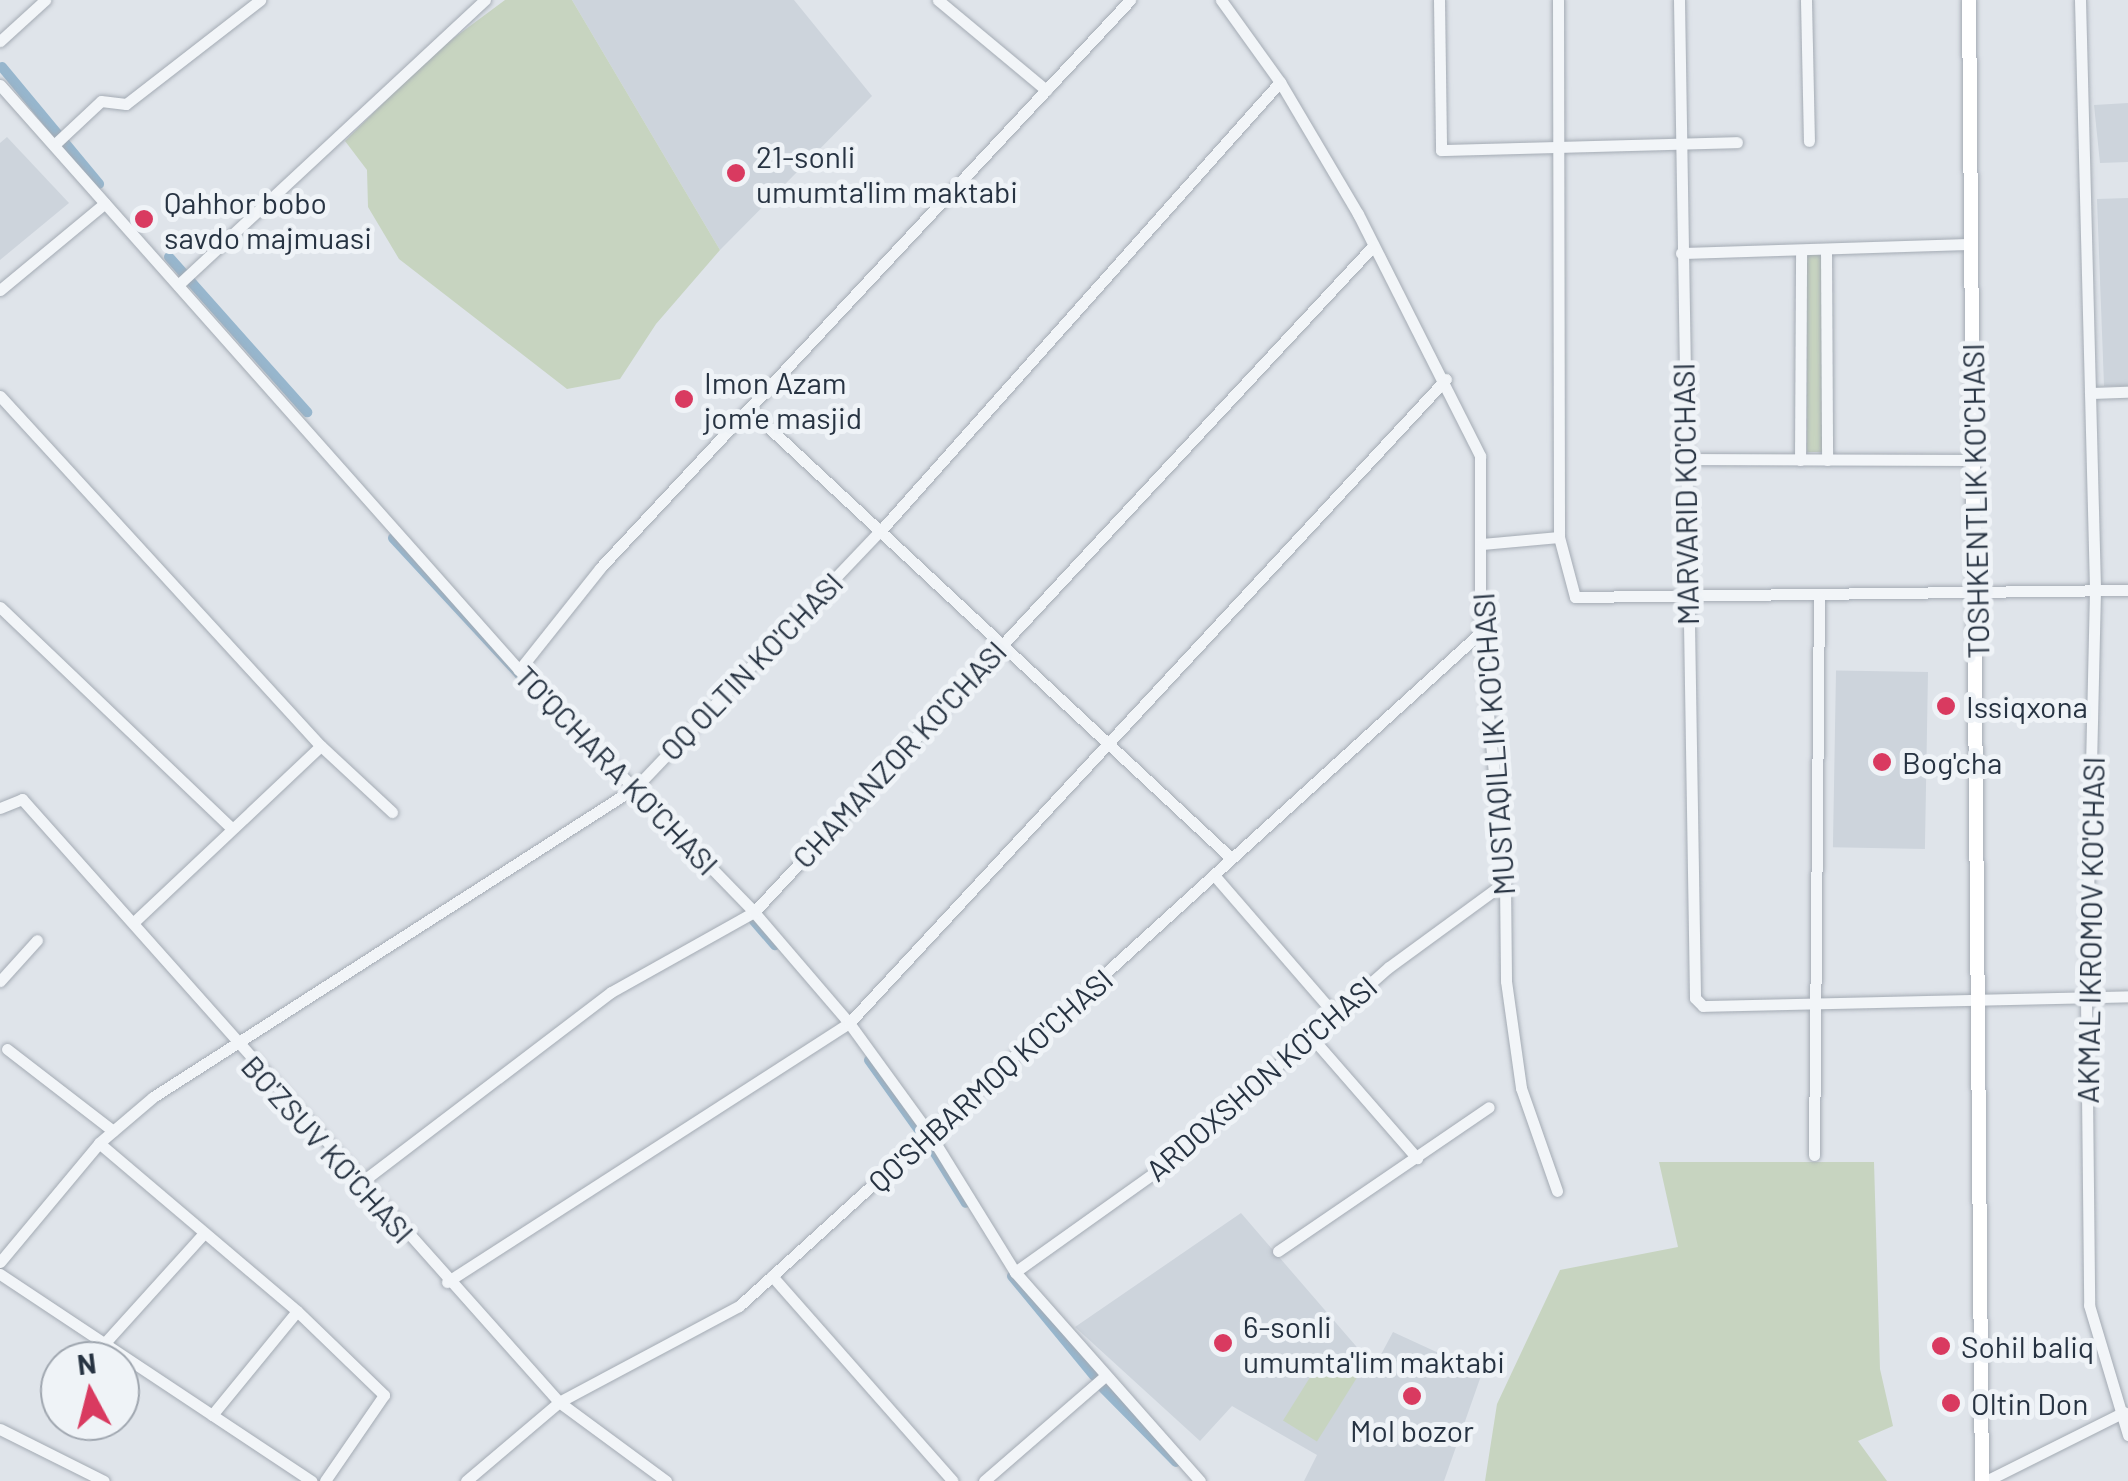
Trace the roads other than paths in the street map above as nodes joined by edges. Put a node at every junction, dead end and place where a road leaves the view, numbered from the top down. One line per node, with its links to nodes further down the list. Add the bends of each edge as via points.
1 (45, 0): 13 (street)
2 (260, 0): 20 (street, via 126,104 101,101)
3 (485, 0): 28 (street)
4 (938, 0): 16 (street)
5 (1130, 0): 16 (street)
6 (1221, 0): 14 (street, MUSTAQILLIK KO'CHASI)
7 (1439, 0): 21 (street, via 1440,150)
8 (1558, 0): 21 (street)
9 (1679, 0): 19 (street, MARVARID KO'CHASI)
10 (1806, 0): 17 (street)
11 (1969, 0): 23 (main road, TOSHKENTLIK KO'CHASI)
12 (2080, 0): 32 (street, AKMAL IKROMOV KO'CHASI)
13 (0, 41)
14 (1280, 82): 24 (street, MUSTAQILLIK KO'CHASI); 39 (street, OQ OLTIN KO'CHASI)
15 (0, 85): 20 (street, TO'QCHARA KO'CHASI)
16 (1046, 90): 34 (street)
17 (1808, 141)
18 (1737, 142): 19 (street)
19 (1679, 144): 21 (street); 27 (street, MARVARID KO'CHASI)
20 (54, 145): 22 (street, TO'QCHARA KO'CHASI)
21 (1559, 150): 40 (street)
22 (106, 203): 28 (street, TO'QCHARA KO'CHASI); 29 (street)
23 (1970, 244): 25 (street); 38 (main road, TOSHKENTLIK KO'CHASI)
24 (1374, 246): 30 (street, MUSTAQILLIK KO'CHASI); 49 (street, CHAMANZOR KO'CHASI)
25 (1826, 249): 26 (street); 37 (street)
26 (1801, 250): 27 (street); 36 (street)
27 (1681, 254): 35 (street, MARVARID KO'CHASI)
28 (178, 285): 50 (street, TO'QCHARA KO'CHASI)
29 (0, 290)
30 (1446, 379): 41 (street, MUSTAQILLIK KO'CHASI, via 1480,456); 51 (street)
31 (2128, 392): 32 (street)
32 (2090, 393): 42 (street, AKMAL IKROMOV KO'CHASI)
33 (0, 396): 52 (street)
34 (752, 412): 39 (street); 50 (street, via 600,568)
35 (1683, 460): 36 (street); 46 (street, MARVARID KO'CHASI)
36 (1800, 460): 37 (street)
37 (1826, 460): 38 (street)
38 (1973, 460): 44 (main road, TOSHKENTLIK KO'CHASI)
39 (883, 528): 49 (street); 53 (street, OQ OLTIN KO'CHASI)
40 (1559, 537): 41 (street); 46 (street, via 1579,600)
41 (1482, 544): 48 (street, MUSTAQILLIK KO'CHASI)
42 (2095, 590): 43 (street); 44 (street); 64 (street, AKMAL IKROMOV KO'CHASI)
43 (2128, 590)
44 (1979, 596): 45 (street); 66 (main road, TOSHKENTLIK KO'CHASI)
45 (1819, 597): 46 (street); 67 (street)
46 (1688, 599): 67 (street, MARVARID KO'CHASI, via 1694,989 1703,1006)
47 (0, 608): 56 (street)
48 (1480, 633): 57 (street, QO'SHBARMOQ KO'CHASI); 59 (street, MUSTAQILLIK KO'CHASI)
49 (1000, 644): 51 (street); 60 (street, CHAMANZOR KO'CHASI)
50 (519, 670): 53 (street, TO'QCHARA KO'CHASI)
51 (1105, 742): 57 (street); 69 (street)
52 (321, 746): 55 (street); 56 (street)
53 (636, 787): 60 (street, TO'QCHARA KO'CHASI); 71 (street, OQ OLTIN KO'CHASI)
54 (0, 808): 61 (street, BO'ZSUV KO'CHASI, via 22,800)
55 (392, 812)
56 (231, 828): 61 (street)
57 (1232, 858): 58 (street, QO'SHBARMOQ KO'CHASI)
58 (1214, 874): 68 (street); 75 (street, QO'SHBARMOQ KO'CHASI)
59 (1505, 882): 68 (street, ARDOXSHON KO'CHASI, via 1389,967); 80 (street, MUSTAQILLIK KO'CHASI, via 1506,980 1522,1088)
60 (754, 912): 69 (street, TO'QCHARA KO'CHASI); 79 (street, CHAMANZOR KO'CHASI, via 611,992)
61 (135, 921): 71 (street, BO'ZSUV KO'CHASI)
62 (38, 940): 63 (street)
63 (0, 981)
64 (2086, 996): 65 (street); 66 (street); 94 (street, AKMAL IKROMOV KO'CHASI, via 2089,1304)
65 (2128, 996)
66 (1976, 998): 67 (street); 106 (main road, TOSHKENTLIK KO'CHASI)
67 (1818, 1001): 77 (street)
68 (1336, 1016): 70 (street, ARDOXSHON KO'CHASI)
69 (850, 1023): 75 (street, TO'QCHARA KO'CHASI); 87 (street)
70 (1314, 1040): 78 (street); 84 (street, ARDOXSHON KO'CHASI, via 1165,1165)
71 (234, 1045): 74 (street, OQ OLTIN KO'CHASI); 79 (street, BO'ZSUV KO'CHASI)
72 (2, 1048): 74 (street)
73 (1488, 1106): 78 (street)
74 (112, 1131): 76 (street, OQ OLTIN KO'CHASI)
75 (931, 1136): 84 (street, TO'QCHARA KO'CHASI); 86 (street, QO'SHBARMOQ KO'CHASI)
76 (99, 1142): 81 (street); 83 (street, OQ OLTIN KO'CHASI)
77 (1814, 1154)
78 (1417, 1158): 82 (street)
79 (359, 1184): 87 (street, BO'ZSUV KO'CHASI)
80 (1557, 1191)
81 (204, 1233): 88 (street); 90 (street)
82 (1278, 1251)
83 (0, 1262)
84 (1015, 1272): 92 (street, TO'QCHARA KO'CHASI)
85 (0, 1274): 89 (street)
86 (772, 1276): 93 (street, QO'SHBARMOQ KO'CHASI, via 738,1306); 103 (street)
87 (447, 1282): 93 (street, BO'ZSUV KO'CHASI)
88 (297, 1311): 95 (street); 100 (street, via 384,1395)
89 (95, 1341)
90 (107, 1341)
91 (140, 1370): 95 (street)
92 (1104, 1378): 104 (street); 105 (street, TO'QCHARA KO'CHASI)
93 (558, 1402): 101 (street, QO'SHBARMOQ KO'CHASI); 102 (street, BO'ZSUV KO'CHASI)
94 (2124, 1412): 97 (street, AKMAL IKROMOV KO'CHASI); 106 (street)
95 (212, 1415): 99 (street)
96 (0, 1429): 98 (street)
97 (2128, 1435)
98 (104, 1481)
99 (311, 1481)
100 (325, 1481)
101 (466, 1481)
102 (666, 1481)
103 (954, 1481)
104 (984, 1481)
105 (1200, 1481)
106 (1984, 1481)

